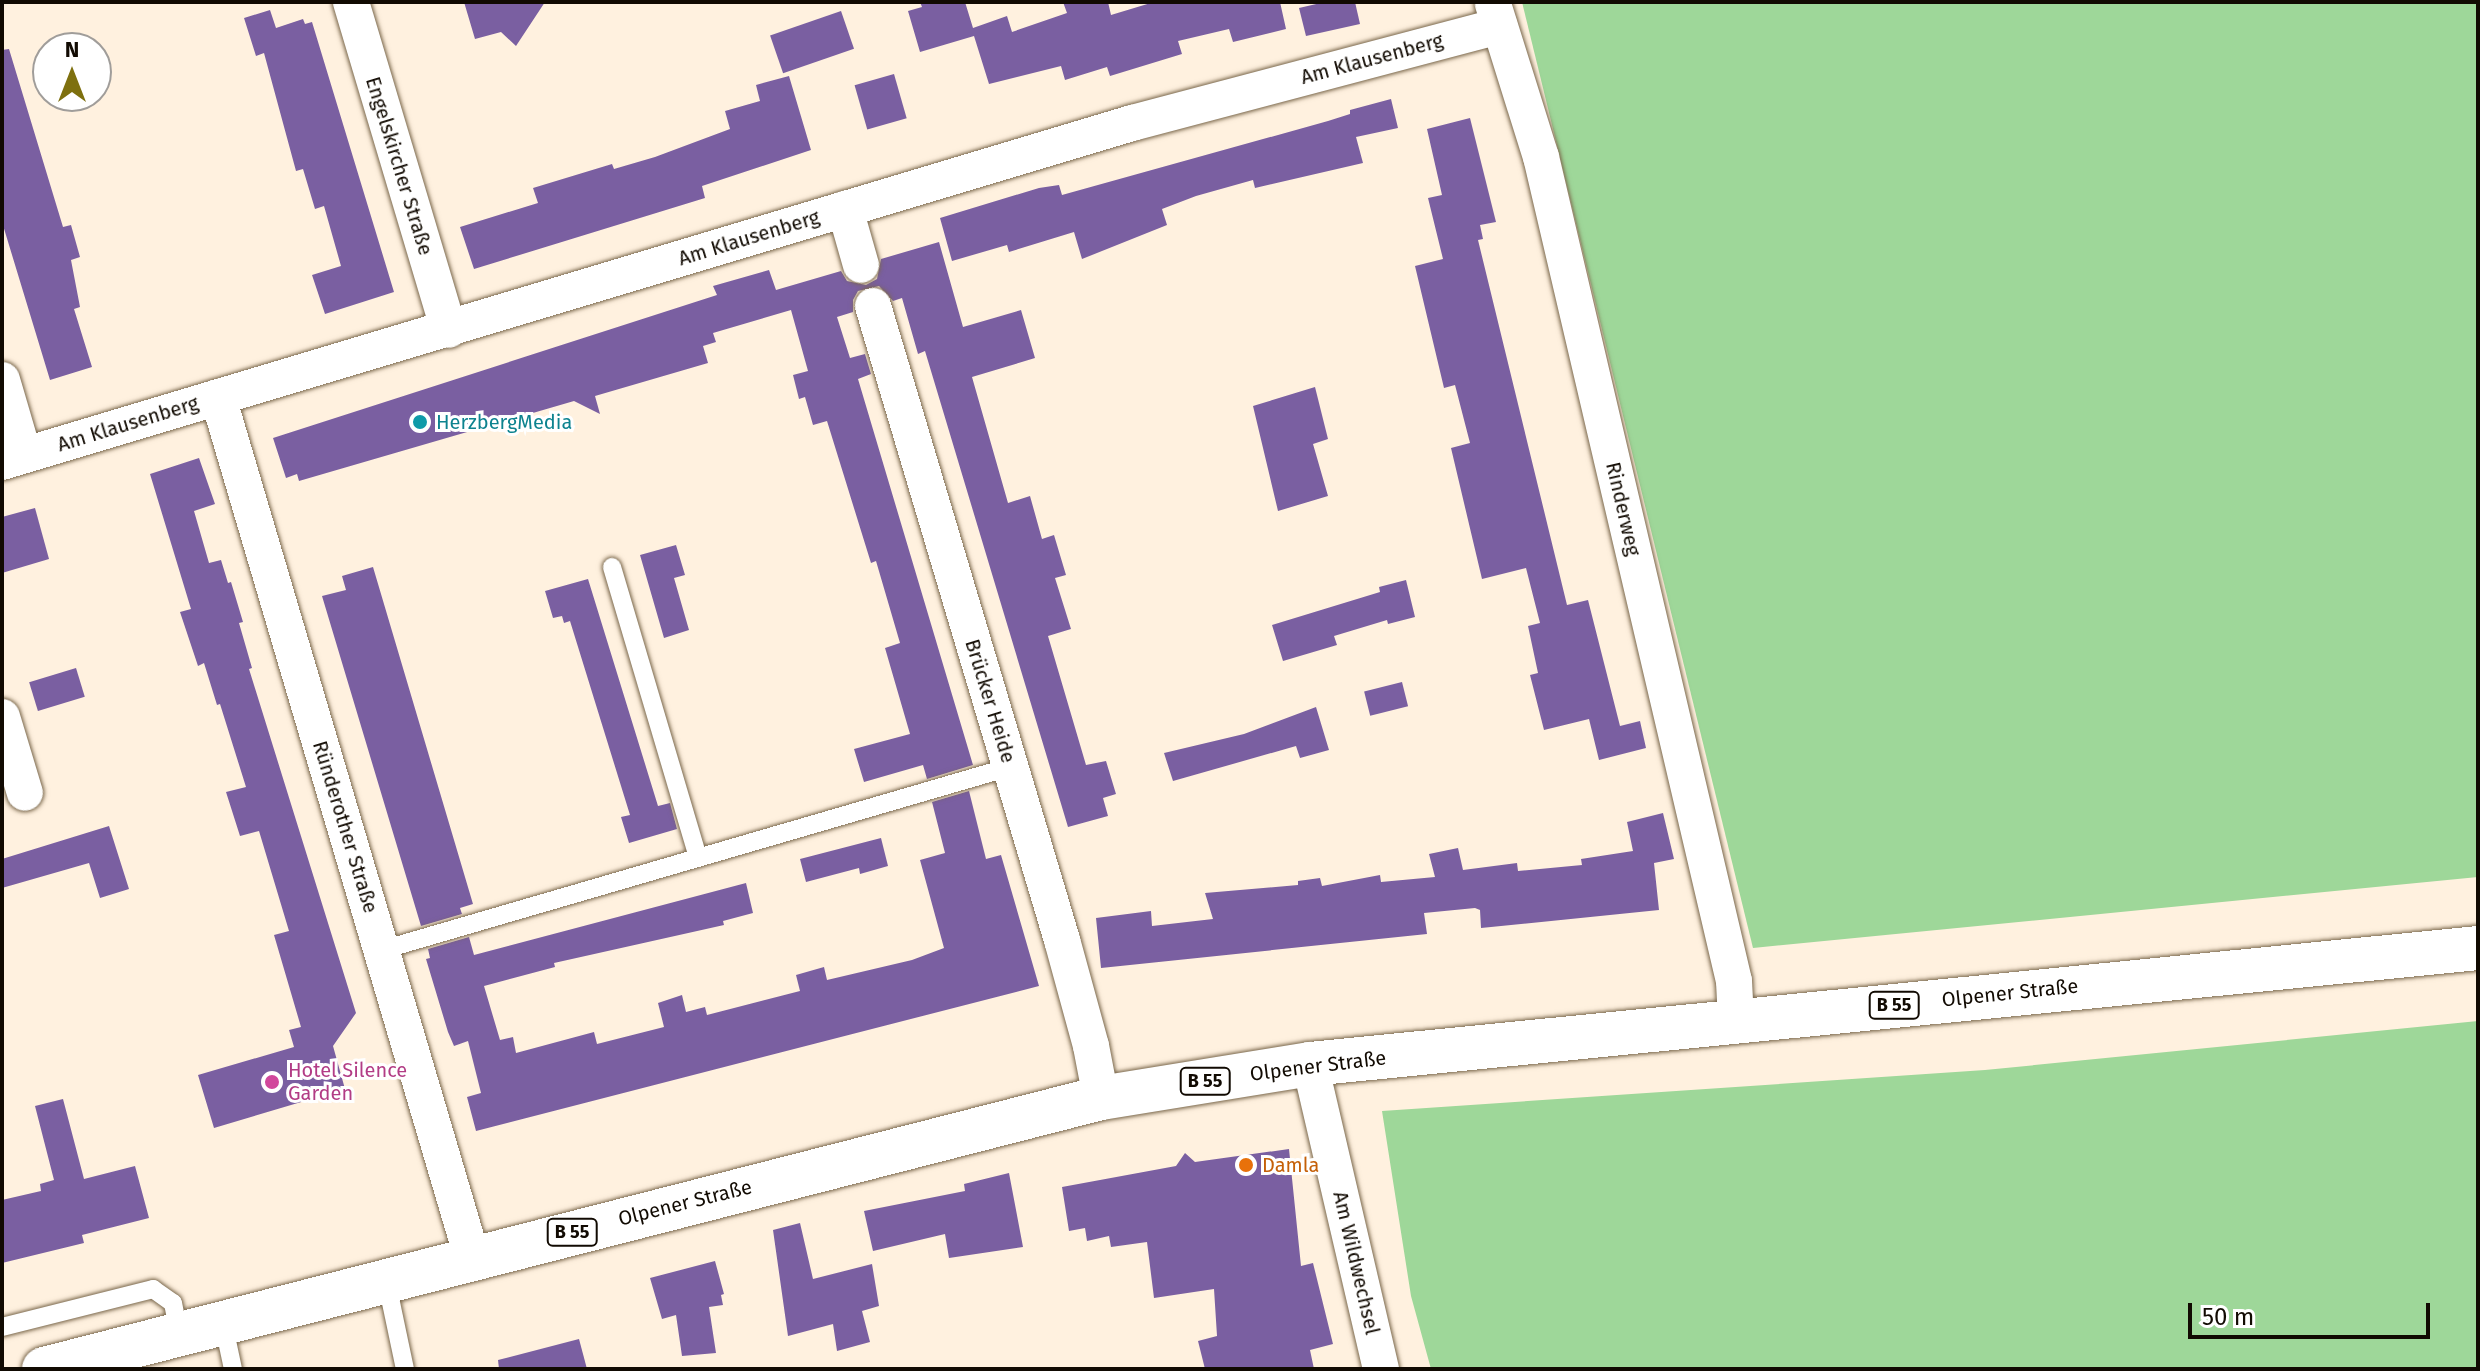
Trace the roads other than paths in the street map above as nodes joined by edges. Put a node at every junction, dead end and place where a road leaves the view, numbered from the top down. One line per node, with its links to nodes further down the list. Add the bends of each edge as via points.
1 (351, 2): 6 (street, Engelskircher Straße)
2 (1496, 14): 3 (street, Am Klausenberg); 17 (street, Rinderweg, via 1541,157 1734,981)
3 (845, 209): 4 (street); 6 (street, Am Klausenberg)
4 (861, 265)
5 (873, 306): 12 (street, Brücker Heide)
6 (449, 330): 8 (street, Am Klausenberg)
7 (2, 380): 9 (street)
8 (218, 397): 9 (street, Am Klausenberg); 16 (street, Ründerother Straße)
9 (13, 458)
10 (612, 567): 14 (lane)
11 (2, 717): 13 (street)
12 (1010, 767): 14 (lane); 19 (street, Brücker Heide, via 1079,1001)
13 (25, 793)
14 (698, 857): 16 (lane)
15 (2478, 948): 17 (main road, Olpener Straße / B 55)
16 (382, 950): 20 (street, Ründerother Straße)
17 (1736, 1021): 18 (main road, Olpener Straße / B 55)
18 (1310, 1064): 19 (main road, Olpener Straße / B 55); 28 (street, Am Wildwechsel)
19 (1101, 1098): 20 (main road, Olpener Straße / B 55)
20 (472, 1257): 21 (main road, Olpener Straße / B 55)
21 (386, 1279): 22 (main road, Olpener Straße / B 55); 27 (lane)
22 (223, 1322): 24 (main road, Olpener Straße / B 55); 26 (lane)
23 (2, 1327): 24 (lane, via 153,1289 173,1303)
24 (179, 1334): 25 (main road, Olpener Straße / B 55)
25 (44, 1369)
26 (233, 1369)
27 (405, 1369)
28 (1381, 1369)

